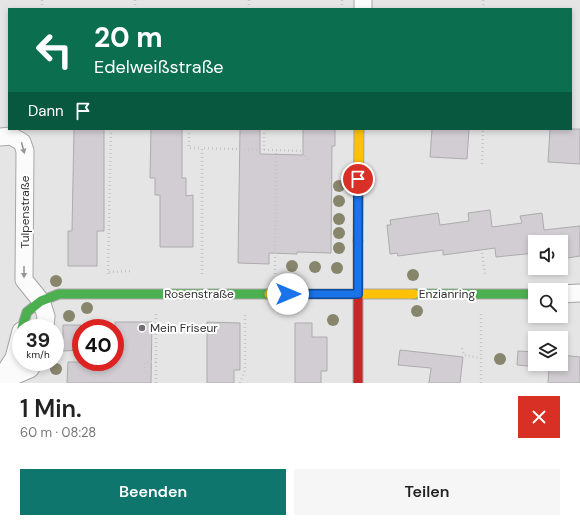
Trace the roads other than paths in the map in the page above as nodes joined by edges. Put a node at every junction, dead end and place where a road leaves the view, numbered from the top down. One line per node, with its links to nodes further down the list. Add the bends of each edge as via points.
1 (359, 130): 4 (street)
2 (0, 137): 7 (street, Tulpenstraße, one-way to 7, via 11,136 22,142 25,151 24,280)
3 (580, 293): 6 (street)
4 (358, 294): 5 (street, Enzianring); 7 (street, Rosenstraße, via 59,294); 13 (street)
5 (528, 294)
6 (568, 294)
7 (41, 301): 8 (street, Rosenstraße, via 28,312); 9 (street)
8 (25, 319)
9 (46, 319)
10 (12, 361): 12 (street)
11 (25, 371): 12 (street)
12 (0, 378)
13 (358, 383)

